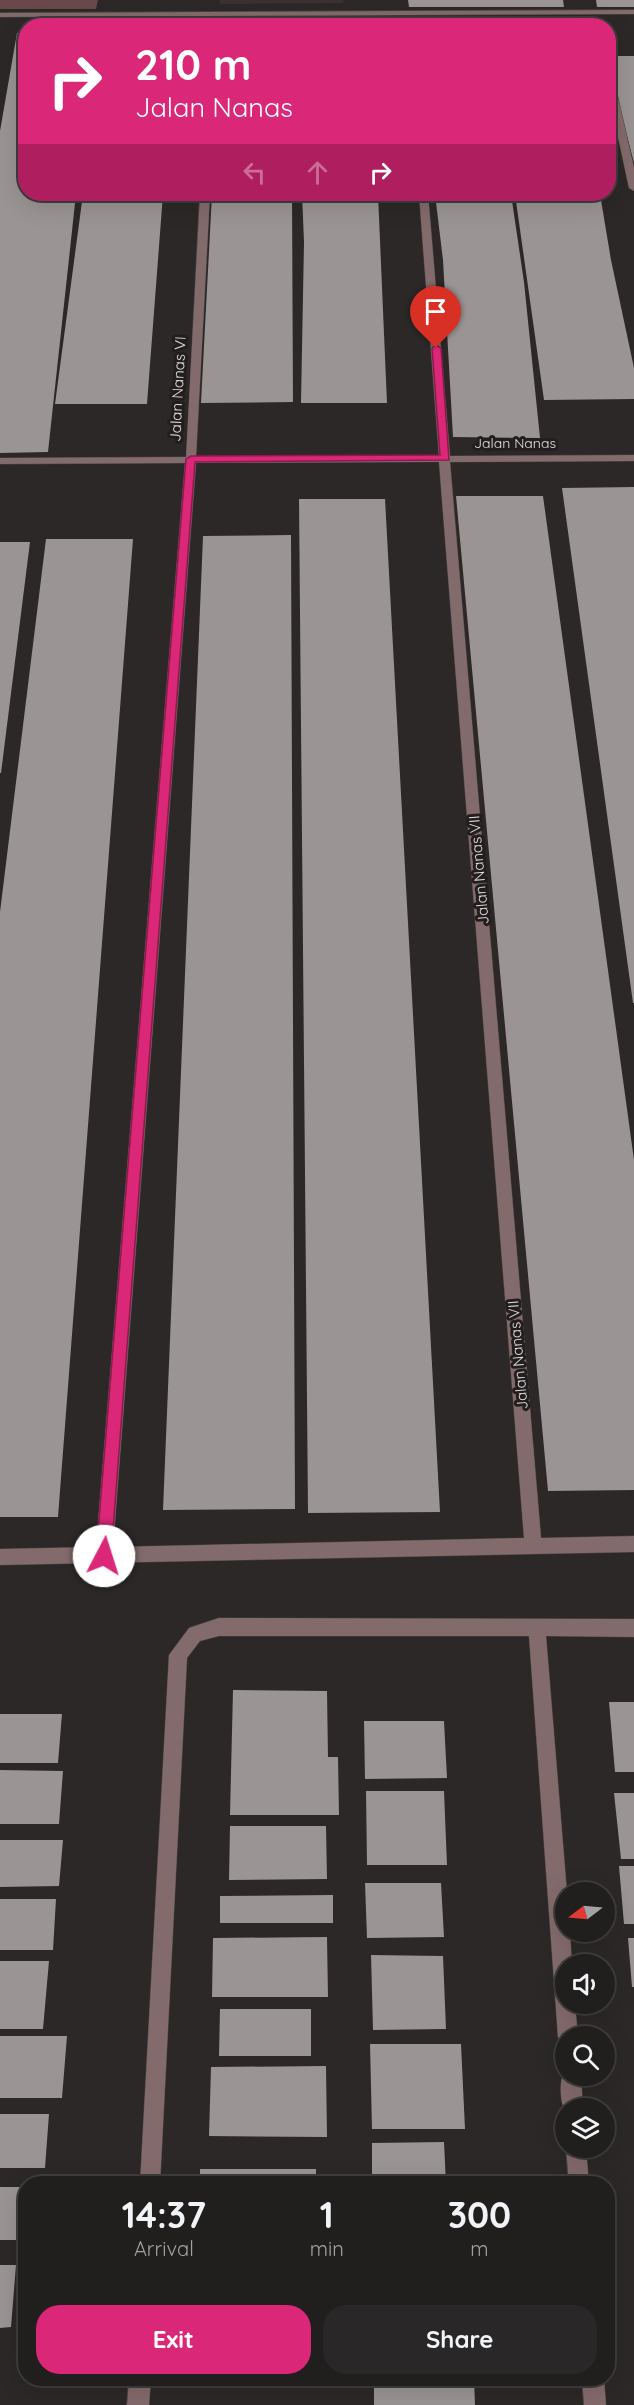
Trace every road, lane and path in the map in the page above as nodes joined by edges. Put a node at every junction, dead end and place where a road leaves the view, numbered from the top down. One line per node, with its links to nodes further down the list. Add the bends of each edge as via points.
1 (634, 12): 2 (street)
2 (408, 13): 3 (street); 6 (street)
3 (215, 14): 4 (street, via 110,11); 5 (street)
4 (0, 15)
5 (215, 18)
6 (408, 18)
7 (616, 107): 8 (street)
8 (634, 188)
9 (205, 201): 13 (street, Jalan Nanas VI)
10 (424, 201): 11 (street, Jalan Nanas VII)
11 (445, 458): 12 (street, Jalan Nanas); 13 (street, Jalan Nanas); 16 (street, Jalan Nanas VII)
12 (634, 458)
13 (191, 459): 14 (street, Jalan Nanas); 17 (street, Jalan Nanas VI)
14 (0, 461)
15 (634, 1544): 16 (street)
16 (533, 1547): 17 (street)
17 (104, 1556): 18 (street)
18 (0, 1557)
19 (537, 1628): 20 (street); 21 (street); 23 (street, via 219,1627 195,1634 178,1655)
20 (634, 1628)
21 (567, 2026)
22 (577, 2158): 24 (street)
23 (150, 2176)
24 (578, 2176)
25 (139, 2386): 27 (street)
26 (594, 2386): 28 (street)
27 (138, 2405)
28 (595, 2405)

